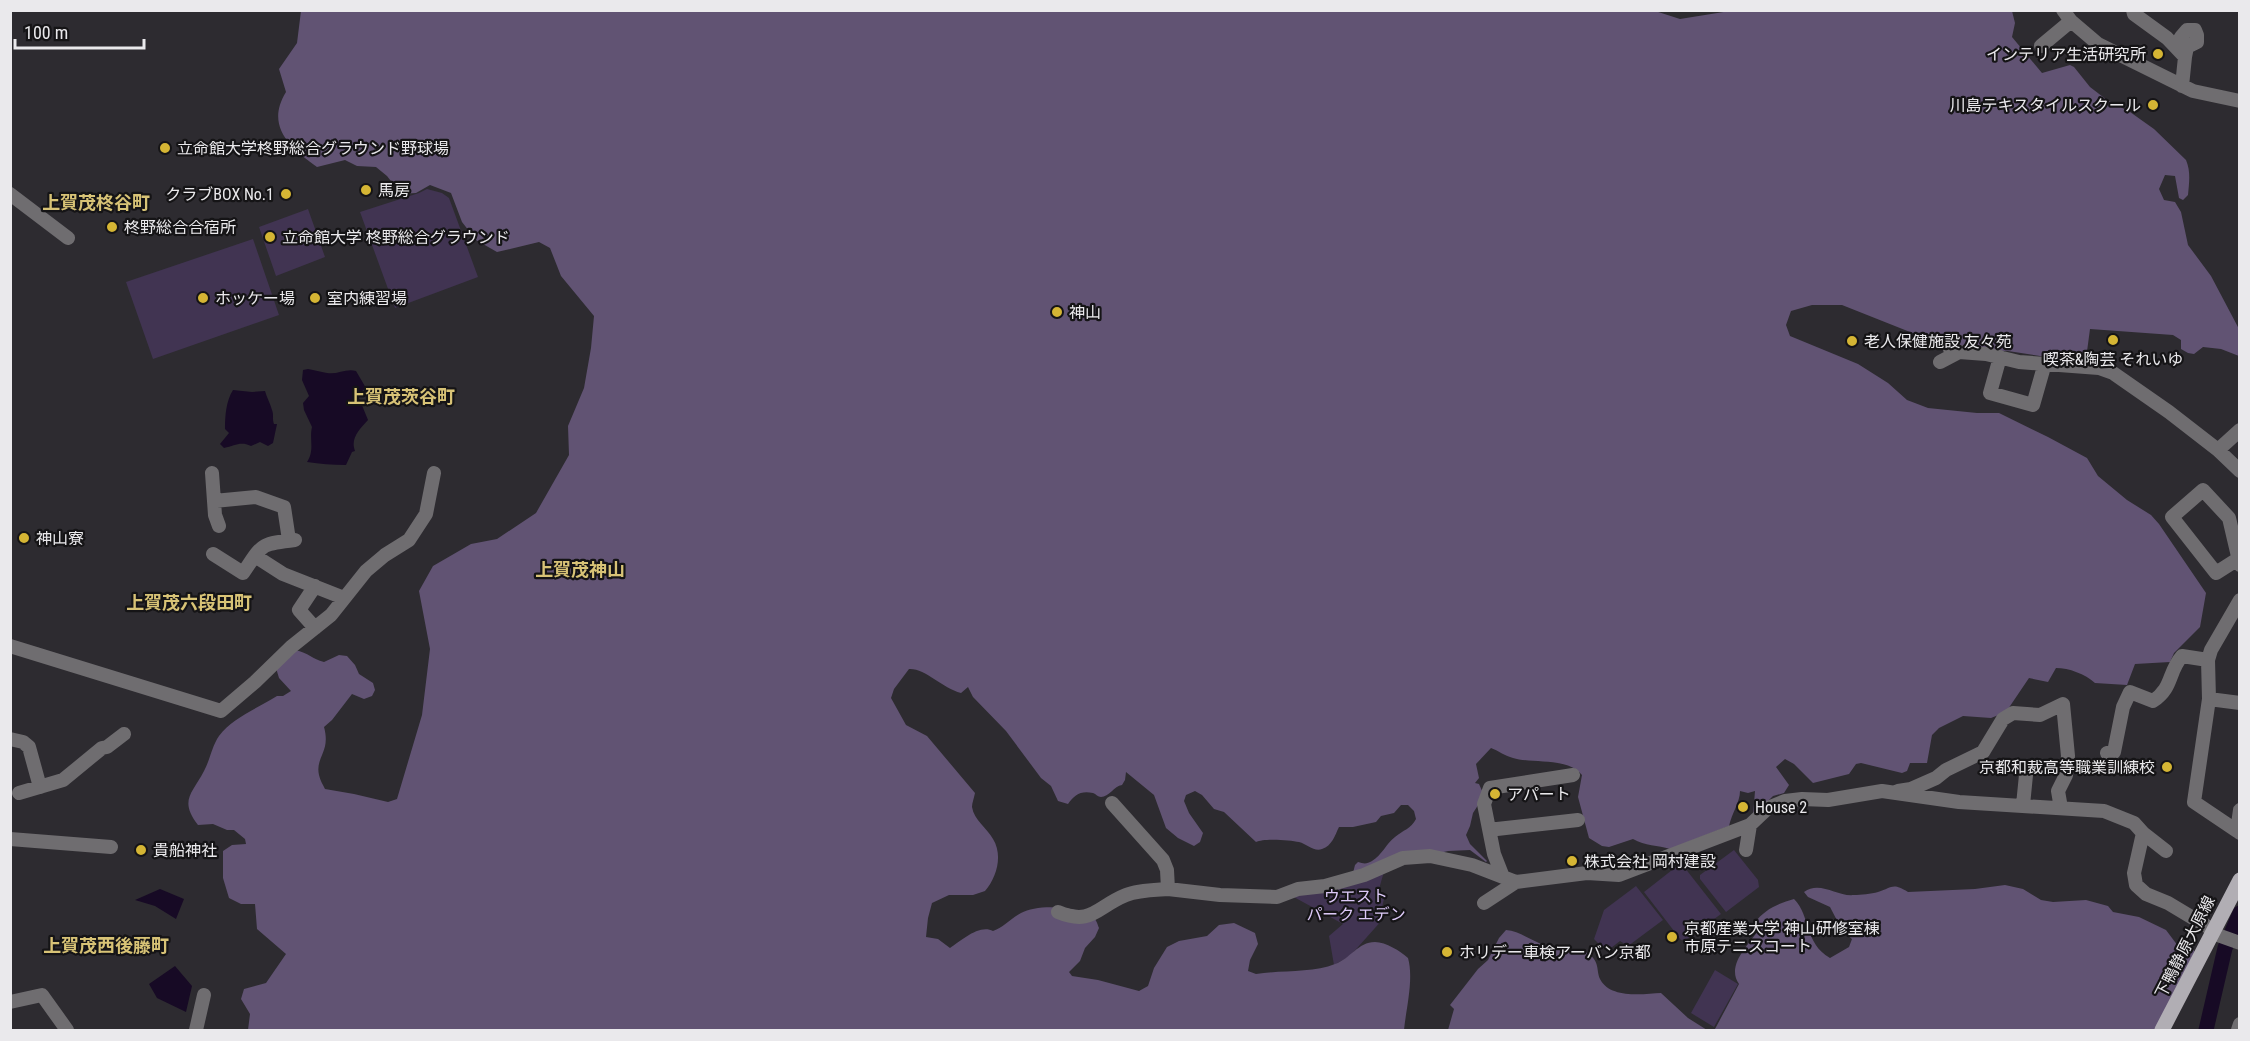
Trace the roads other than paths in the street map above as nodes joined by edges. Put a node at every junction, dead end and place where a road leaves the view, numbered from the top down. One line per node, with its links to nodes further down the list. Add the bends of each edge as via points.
1 (2133, 10): 4 (street, via 2186,52)
2 (2067, 16): 3 (street); 4 (street, via 2098,44)
3 (2041, 46)
4 (2182, 86): 5 (street)
5 (2240, 101)
6 (10, 194): 7 (street)
7 (68, 238)
8 (2000, 357): 9 (street, via 1955,350); 10 (street); 10 (street, via 1990,393 2033,405)
9 (1940, 362)
10 (2045, 363): 12 (street, via 2113,373)
11 (2240, 430): 12 (street)
12 (2218, 450): 13 (street)
13 (2240, 471)
14 (212, 473): 16 (street)
15 (434, 473): 22 (street, via 426,514 417,530 366,571)
16 (214, 501): 17 (street); 19 (street, via 256,497 284,507 293,540 267,543)
17 (219, 526)
18 (213, 554): 19 (street, via 243,573)
19 (255, 556): 21 (street, via 284,574)
20 (2239, 562): 20 (street, via 2229,518 2203,490 2172,517 2216,573)
21 (315, 586): 22 (street); 25 (street, via 299,610)
22 (344, 598): 25 (street)
23 (2240, 600): 24 (street)
24 (2233, 626): 27 (street, via 2211,650)
25 (315, 628): 26 (street, via 221,711)
26 (10, 646)
27 (2208, 660): 28 (street); 32 (street, via 2182,656 2164,693 2153,700 2130,692 2114,752)
28 (2209, 699): 29 (street); 45 (street, via 2194,802)
29 (2240, 703)
30 (124, 734): 35 (street, via 63,780)
31 (10, 739): 35 (street, via 29,747)
32 (2108, 753)
33 (2023, 769): 39 (street)
34 (1573, 775): 44 (street, via 1490,788 1484,804)
35 (40, 788): 37 (street)
36 (1890, 792): 39 (street, via 1959,802); 40 (street, via 1911,789 1983,752 2003,719 2013,713 2040,716 2063,704 2068,756 2066,775 2058,791); 43 (street, via 1785,801 1768,808)
37 (19, 794)
38 (1112, 803): 53 (street, via 1163,860)
39 (2023, 805): 40 (street)
40 (2061, 808): 46 (street, via 2104,811 2134,823)
41 (2240, 810): 45 (street)
42 (1578, 820): 44 (street)
43 (1750, 825): 49 (street); 51 (street, via 1619,875 1587,873)
44 (1490, 828): 51 (street, via 1494,854)
45 (2238, 832)
46 (2143, 833): 50 (street); 56 (street, via 2133,873 2136,885)
47 (10, 839): 48 (street)
48 (111, 847)
49 (1746, 850)
50 (2166, 851)
51 (1509, 880): 53 (street, via 1430,856 1403,858 1364,875 1277,897); 54 (street)
52 (2240, 880): 56 (main road, 下鴨静原大原線)
53 (1168, 889): 55 (street, via 1128,893 1085,917)
54 (1484, 903)
55 (1058, 912)
56 (2215, 933): 57 (street); 63 (main road, 下鴨静原大原線)
57 (2240, 943)
58 (204, 995): 62 (street)
59 (10, 1002): 61 (street, via 42,995)
60 (2240, 1024): 64 (street)
61 (67, 1030)
62 (196, 1030)
63 (2162, 1030)
64 (2238, 1030)

